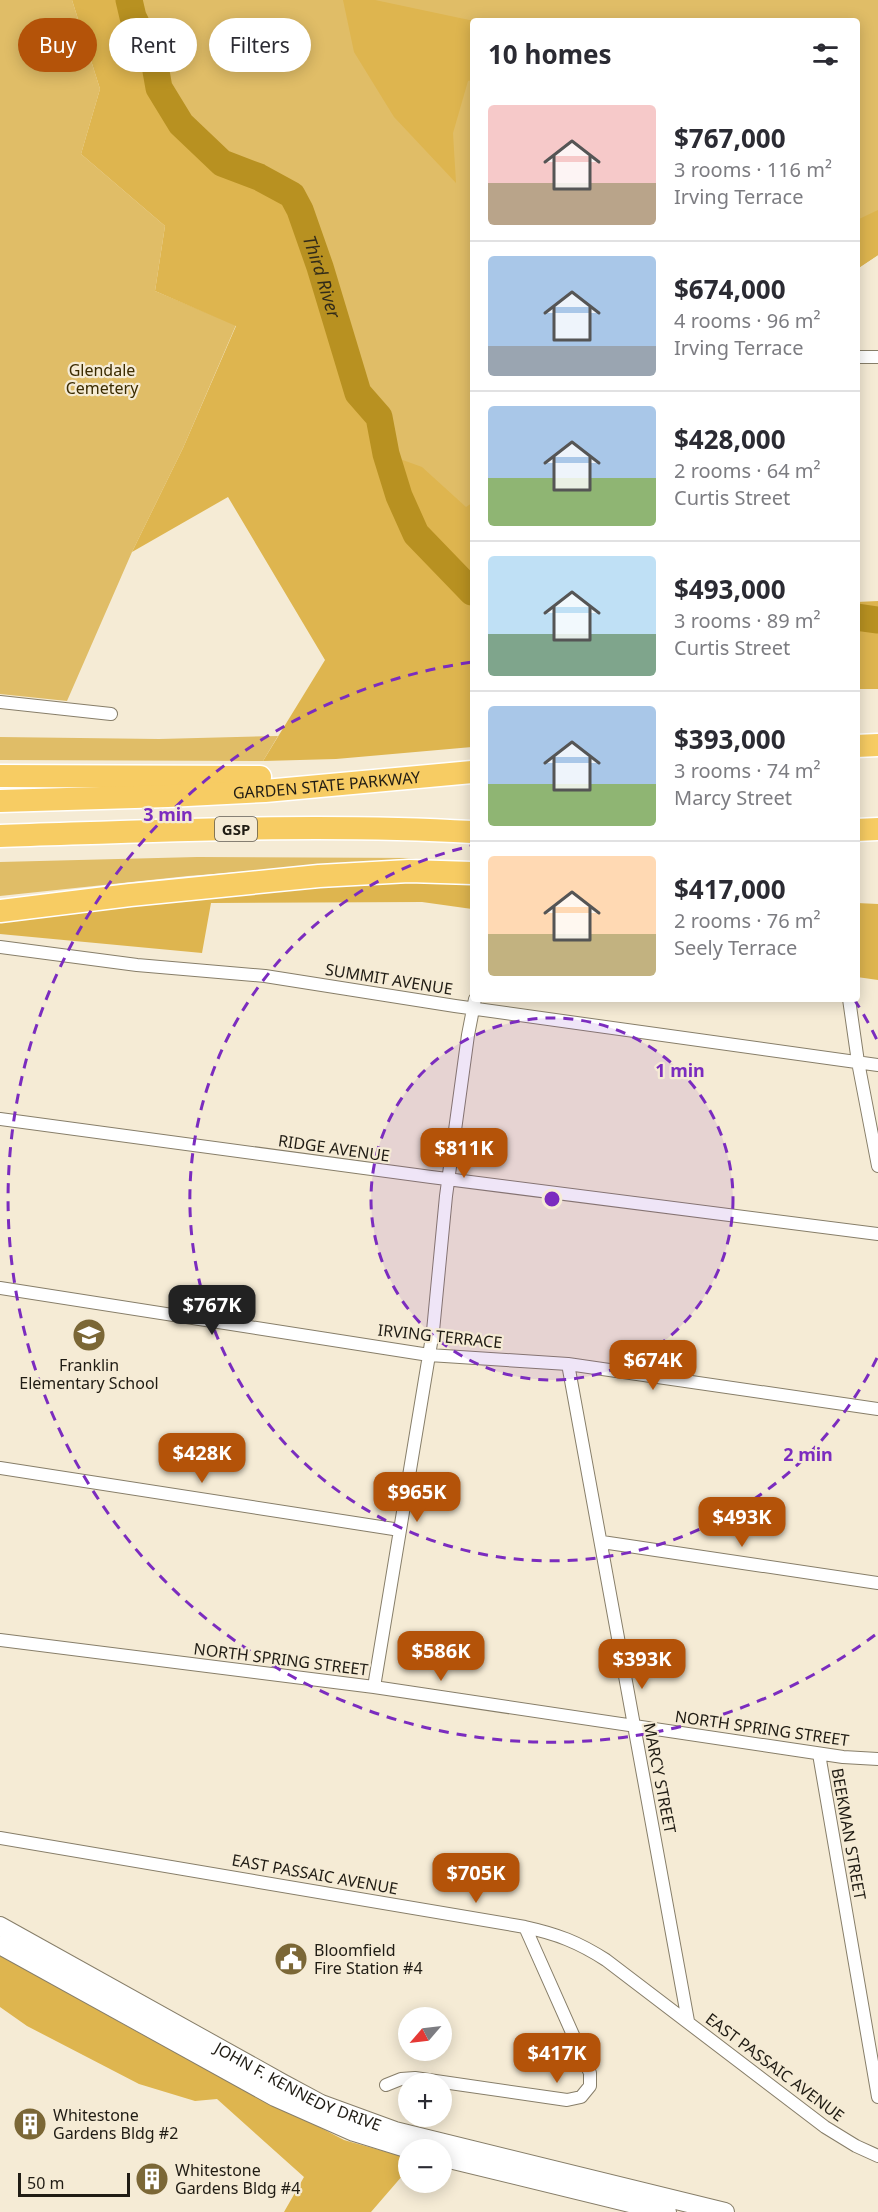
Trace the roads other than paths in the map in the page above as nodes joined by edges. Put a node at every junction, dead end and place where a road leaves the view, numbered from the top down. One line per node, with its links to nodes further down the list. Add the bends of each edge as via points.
1 (860, 357): 2 (street)
2 (878, 357)
3 (0, 702): 4 (street)
4 (111, 714)
5 (878, 745): 6 (highway)
6 (860, 746)
7 (470, 772): 9 (highway, GARDEN STATE PARKWAY / GSP)
8 (0, 776): 9 (highway)
9 (385, 778): 10 (highway, GARDEN STATE PARKWAY / GSP, via 265,791)
10 (0, 801)
11 (878, 829): 12 (highway)
12 (860, 830)
13 (470, 832): 14 (highway, GSP, via 388,827)
14 (0, 836)
15 (470, 873): 16 (highway, via 409,871 319,876)
16 (0, 911)
17 (0, 948): 19 (street, SUMMIT AVENUE, via 265,976)
18 (849, 1002): 20 (street)
19 (474, 1004): 20 (street, SUMMIT AVENUE); 24 (street)
20 (858, 1062): 21 (street, SUMMIT AVENUE); 23 (street)
21 (878, 1065)
22 (0, 1119): 24 (street, RIDGE AVENUE)
23 (878, 1166)
24 (449, 1179): 25 (street, RIDGE AVENUE); 27 (street)
25 (878, 1234)
26 (0, 1288): 27 (street, IRVING TERRACE)
27 (429, 1355): 28 (street, IRVING TERRACE); 31 (street)
28 (568, 1364): 29 (street, IRVING TERRACE); 32 (street, MARCY STREET)
29 (878, 1409)
30 (0, 1468): 31 (street)
31 (400, 1530): 35 (street)
32 (602, 1542): 33 (street); 36 (street, MARCY STREET)
33 (878, 1583)
34 (0, 1640): 35 (street, NORTH SPRING STREET)
35 (374, 1687): 36 (street, NORTH SPRING STREET)
36 (633, 1726): 37 (street, NORTH SPRING STREET); 43 (street, MARCY STREET)
37 (819, 1754): 38 (street, NORTH SPRING STREET); 45 (street, BEEKMAN STREET)
38 (878, 1759)
39 (0, 1838): 41 (street, EAST PASSAIC AVENUE)
40 (0, 1926): 50 (main road, JOHN F. KENNEDY DRIVE, via 321,2104 359,2119)
41 (525, 1927): 43 (street, EAST PASSAIC AVENUE, via 584,1945); 44 (street, via 590,2073 590,2086 580,2097 567,2100 415,2078)
42 (0, 1945): 46 (main road, JOHN F. KENNEDY DRIVE, via 275,2097 354,2132)
43 (688, 2021): 47 (street, EAST PASSAIC AVENUE, via 825,2127)
44 (386, 2085)
45 (878, 2097)
46 (398, 2146)
47 (878, 2156)
48 (452, 2160): 49 (main road)
49 (667, 2212)
50 (725, 2212)

